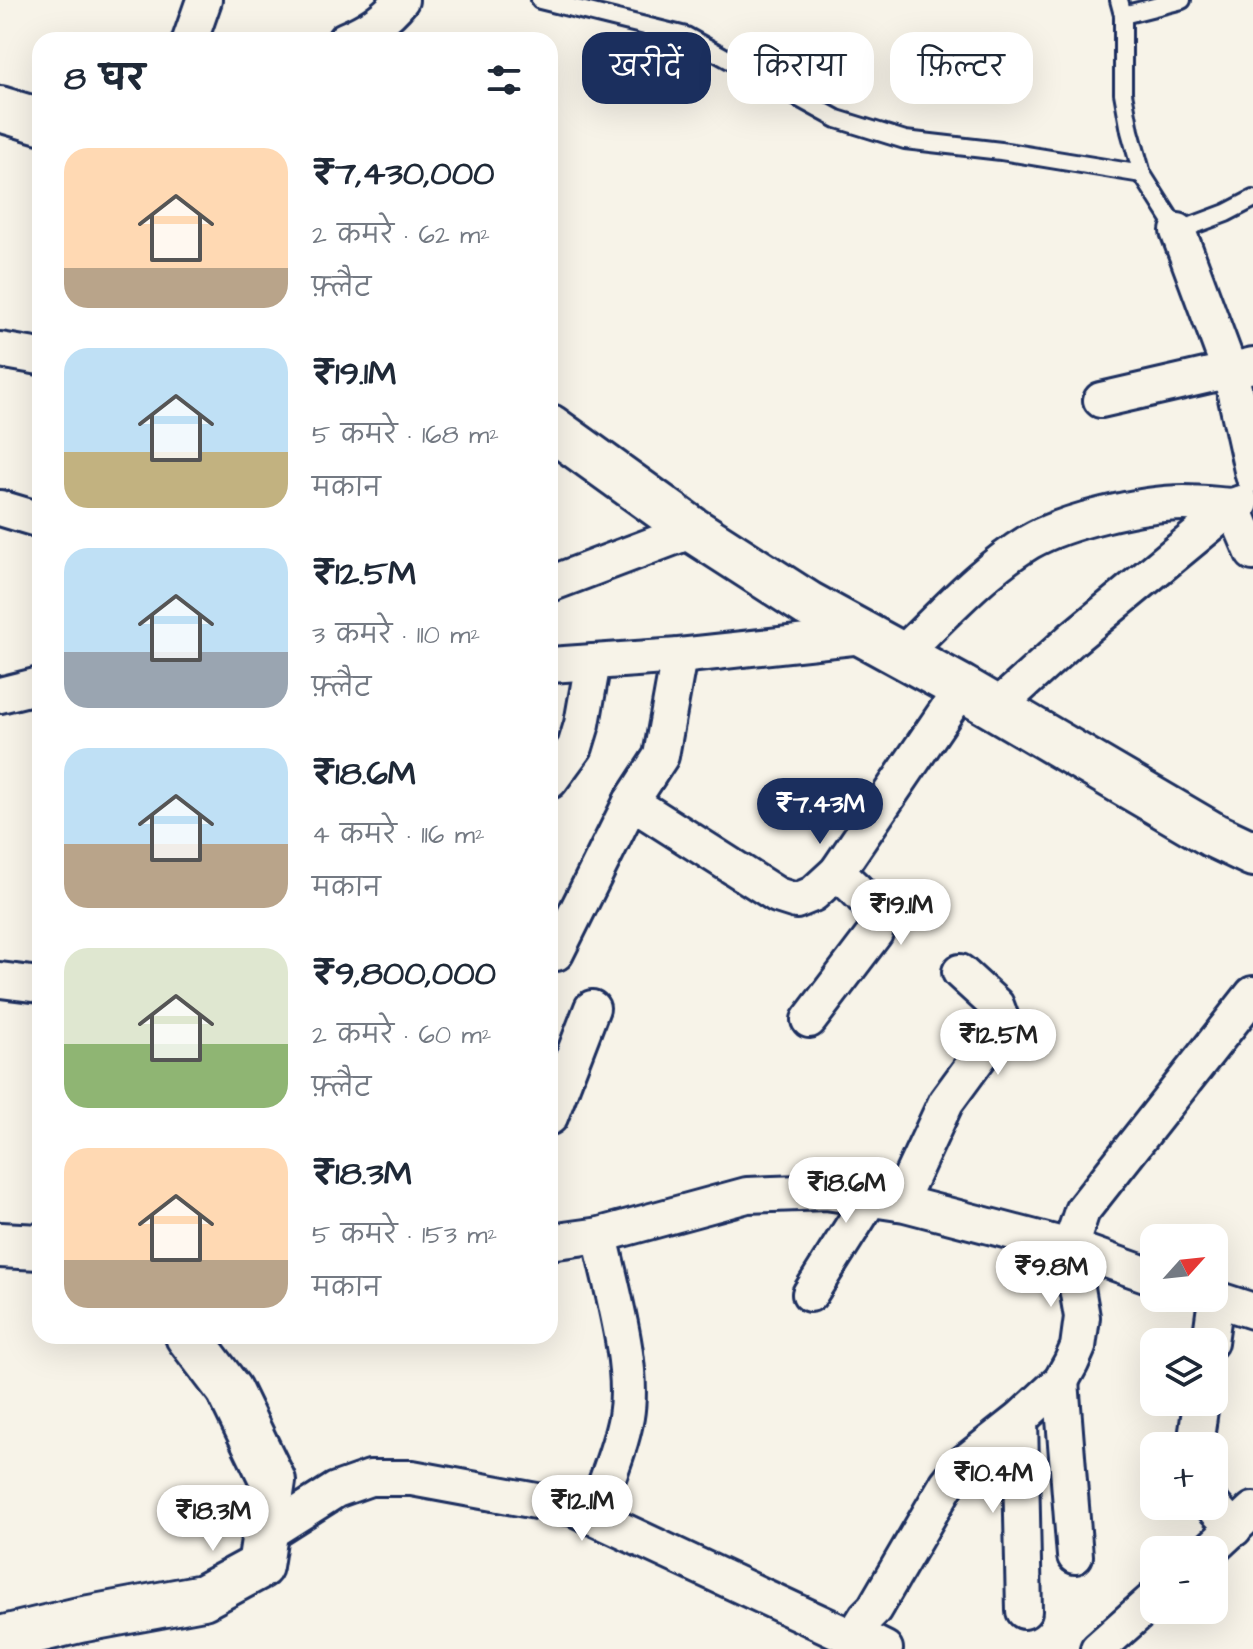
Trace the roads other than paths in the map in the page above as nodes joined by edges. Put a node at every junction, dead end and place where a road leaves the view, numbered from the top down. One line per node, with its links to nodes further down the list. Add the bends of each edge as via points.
1 (204, 0): 6 (street)
2 (401, 0): 7 (street)
3 (540, 0): 10 (lane, via 686,36 837,119 905,140)
4 (1182, 0): 5 (lane)
5 (1121, 8): 10 (lane, via 1123,93)
6 (193, 32)
7 (366, 32)
8 (0, 109): 9 (street)
9 (32, 119)
10 (1142, 174): 12 (lane)
11 (1253, 199): 12 (lane)
12 (1178, 231): 15 (street)
13 (0, 350): 14 (street)
14 (32, 356)
15 (1241, 368): 16 (street); 18 (street)
16 (1101, 400)
17 (558, 433): 22 (street)
18 (1253, 475)
19 (1243, 502): 23 (street); 27 (street, via 1128,510 1031,541 998,564); 32 (street, via 1072,639)
20 (0, 508): 21 (street)
21 (32, 518)
22 (693, 530): 24 (street); 25 (street)
23 (1253, 553)
24 (558, 581)
25 (862, 636): 26 (street); 27 (street)
26 (679, 656): 28 (street); 34 (street, via 661,756)
27 (900, 656): 32 (street)
28 (593, 662): 29 (street); 33 (street, via 575,747)
29 (558, 664)
30 (32, 687): 31 (street)
31 (0, 695)
32 (979, 698): 35 (street); 36 (street)
33 (558, 770)
34 (631, 802): 36 (street, via 777,895 796,901 813,894); 37 (street)
35 (1253, 854)
36 (837, 872): 43 (street, via 865,900 878,924)
37 (558, 949)
38 (960, 972): 45 (street, via 996,1005 1002,1021)
39 (0, 980): 40 (street)
40 (32, 984)
41 (1253, 994): 50 (street, via 1082,1211)
42 (592, 1008): 44 (street)
43 (809, 1020)
44 (558, 1096)
45 (885, 1201): 46 (street, via 826,1192 747,1195); 50 (street); 52 (street)
46 (600, 1235): 47 (street); 58 (street, via 628,1387 626,1418)
47 (558, 1241)
48 (0, 1245): 49 (street)
49 (32, 1247)
50 (1070, 1247): 51 (street); 56 (street, via 1082,1317 1078,1347)
51 (1140, 1272)
52 (810, 1294)
53 (1228, 1302): 54 (street)
54 (1253, 1311)
55 (194, 1344): 59 (street, via 229,1390 273,1481)
56 (1061, 1381): 57 (street); 60 (street)
57 (1020, 1419): 61 (street); 63 (street, via 963,1464 947,1484)
58 (594, 1517): 59 (street, via 574,1508 412,1478 370,1478 336,1490); 63 (street)
59 (265, 1535): 64 (street, via 260,1566 203,1597)
60 (1075, 1556)
61 (1024, 1611)
62 (1140, 1612): 66 (street)
63 (853, 1638): 65 (street)
64 (0, 1639)
65 (885, 1649)
66 (1098, 1649)

